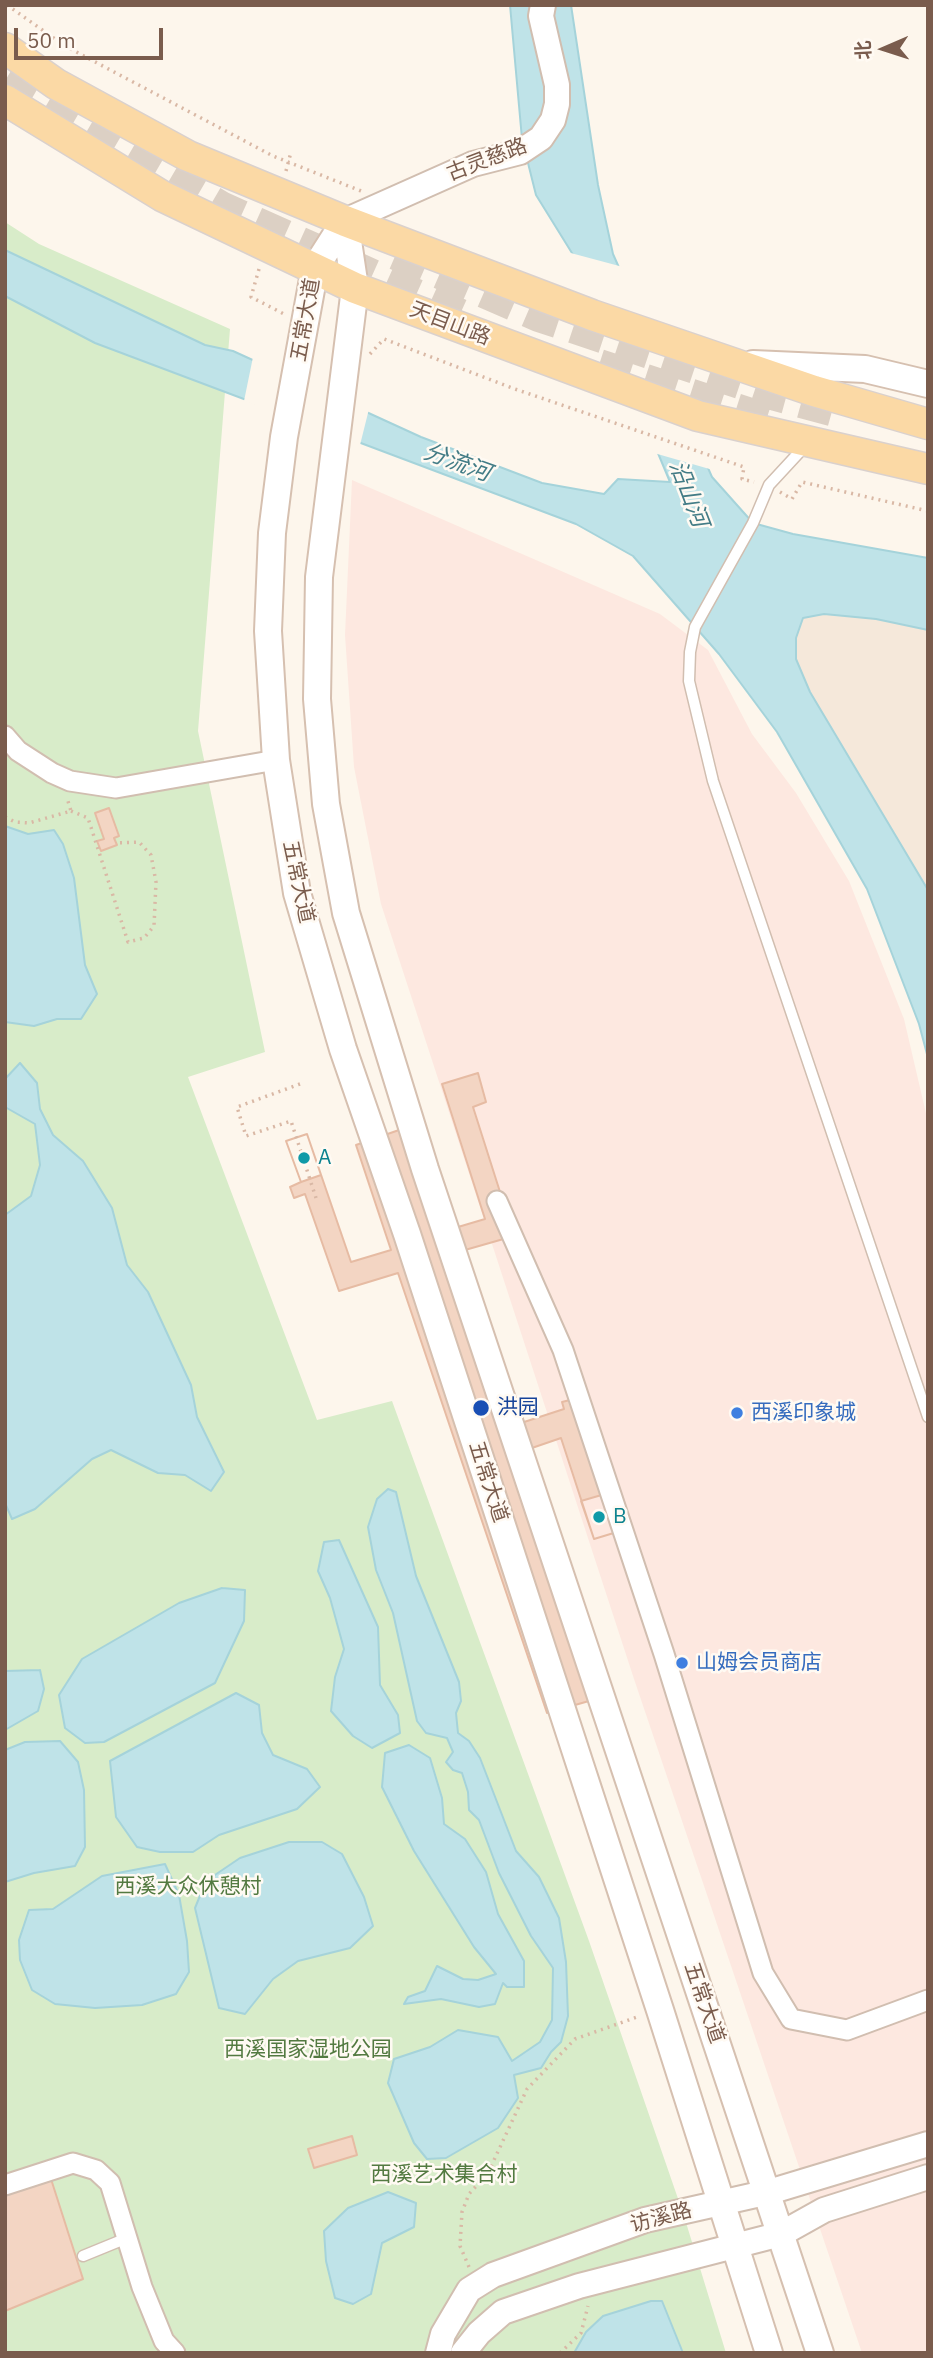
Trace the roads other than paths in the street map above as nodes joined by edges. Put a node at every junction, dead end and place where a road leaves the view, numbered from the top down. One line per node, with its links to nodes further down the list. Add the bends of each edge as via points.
1 (543, 5): 4 (street, 古灵慈路, via 541,16 557,104 541,138 524,149 473,164)
2 (5, 48): 4 (main road, via 56,84 188,156)
3 (5, 100): 5 (main road, 天目山路, via 162,195)
4 (345, 221): 5 (main road, 五常大道); 6 (main road, 五常大道); 7 (main road)
5 (315, 268): 6 (main road, 天目山路); 13 (main road, 五常大道, via 284,437 272,533 268,631)
6 (355, 288): 10 (main road, 天目山路, via 698,416); 20 (main road, 五常大道, via 319,577 317,699 326,804 346,913 425,1169)
7 (733, 364): 8 (main road, via 865,369); 9 (main road)
8 (928, 384)
9 (928, 424)
10 (809, 442): 11 (main road, 天目山路); 15 (lane, via 769,485 695,627 689,681 713,781)
11 (928, 469)
12 (5, 736): 13 (street, via 18,751 52,773 70,781 116,788)
13 (276, 760): 21 (main road, 五常大道, via 297,893 343,1049)
14 (497, 1201): 16 (street, via 563,1350 763,1973 791,2019 848,2030)
15 (928, 1418)
16 (928, 2000)
17 (928, 2144): 20 (street, 访溪路)
18 (928, 2177): 22 (street, via 824,2210)
19 (5, 2185): 23 (street, via 73,2163 96,2169 110,2183)
20 (769, 2193): 21 (street, 访溪路); 22 (main road, 五常大道)
21 (720, 2203): 24 (main road, 五常大道); 27 (street, 访溪路, via 645,2220 493,2275 469,2290 443,2334)
22 (781, 2234): 24 (street); 30 (main road, 五常大道)
23 (127, 2238): 25 (lane); 26 (street, via 164,2341)
24 (734, 2246): 28 (street, via 598,2281 503,2312); 29 (main road, 五常大道)
25 (83, 2256)
26 (175, 2353)
27 (438, 2353)
28 (463, 2353)
29 (769, 2353)
30 (820, 2353)

